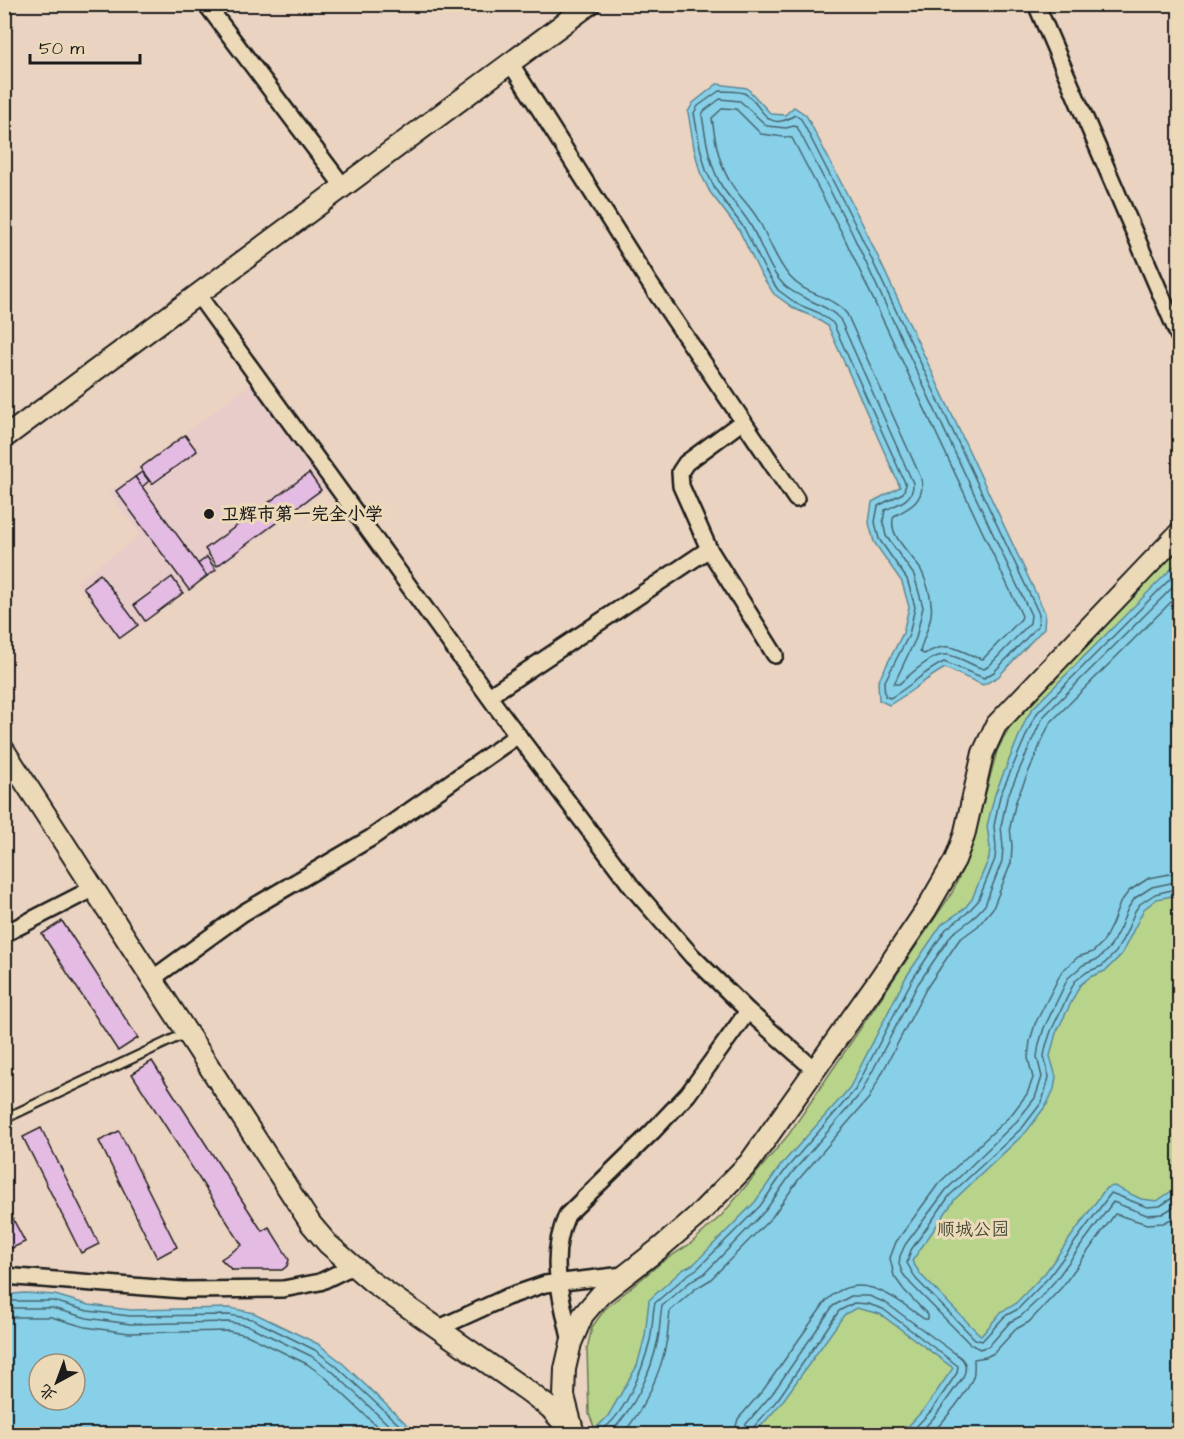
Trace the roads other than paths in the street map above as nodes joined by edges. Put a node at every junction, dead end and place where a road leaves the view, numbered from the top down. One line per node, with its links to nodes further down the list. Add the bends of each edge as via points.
1 (206, 4): 5 (street)
2 (590, 4): 4 (street)
3 (1036, 4): 7 (street)
4 (511, 64): 5 (street); 8 (street, via 650,284)
5 (343, 186): 6 (street)
6 (198, 295): 9 (street); 14 (street)
7 (1179, 339)
8 (743, 421): 10 (street); 12 (street, via 686,463 680,472 681,486)
9 (4, 438)
10 (796, 499)
11 (1179, 532): 22 (street, via 996,725 983,753 955,860 927,910)
12 (709, 549): 13 (street); 14 (street)
13 (775, 654)
14 (489, 696): 15 (street)
15 (518, 735): 19 (street, via 371,838 243,913); 20 (street, via 632,887)
16 (4, 750): 17 (street)
17 (94, 888): 18 (street); 19 (street)
18 (4, 934)
19 (152, 979): 21 (street)
20 (748, 1011): 22 (street); 27 (street, via 688,1094 567,1215 556,1251)
21 (187, 1032): 23 (lane); 24 (street, via 311,1224)
22 (815, 1070): 25 (street, via 749,1163 726,1188)
23 (4, 1119)
24 (353, 1266): 26 (street, via 320,1282 283,1289 183,1290); 28 (street)
25 (626, 1274): 27 (street); 29 (street, via 583,1315)
26 (4, 1276)
27 (557, 1283): 28 (street, via 507,1298); 29 (street)
28 (439, 1328): 30 (street, via 536,1397)
29 (571, 1342): 30 (street, via 564,1396)
30 (574, 1434)

